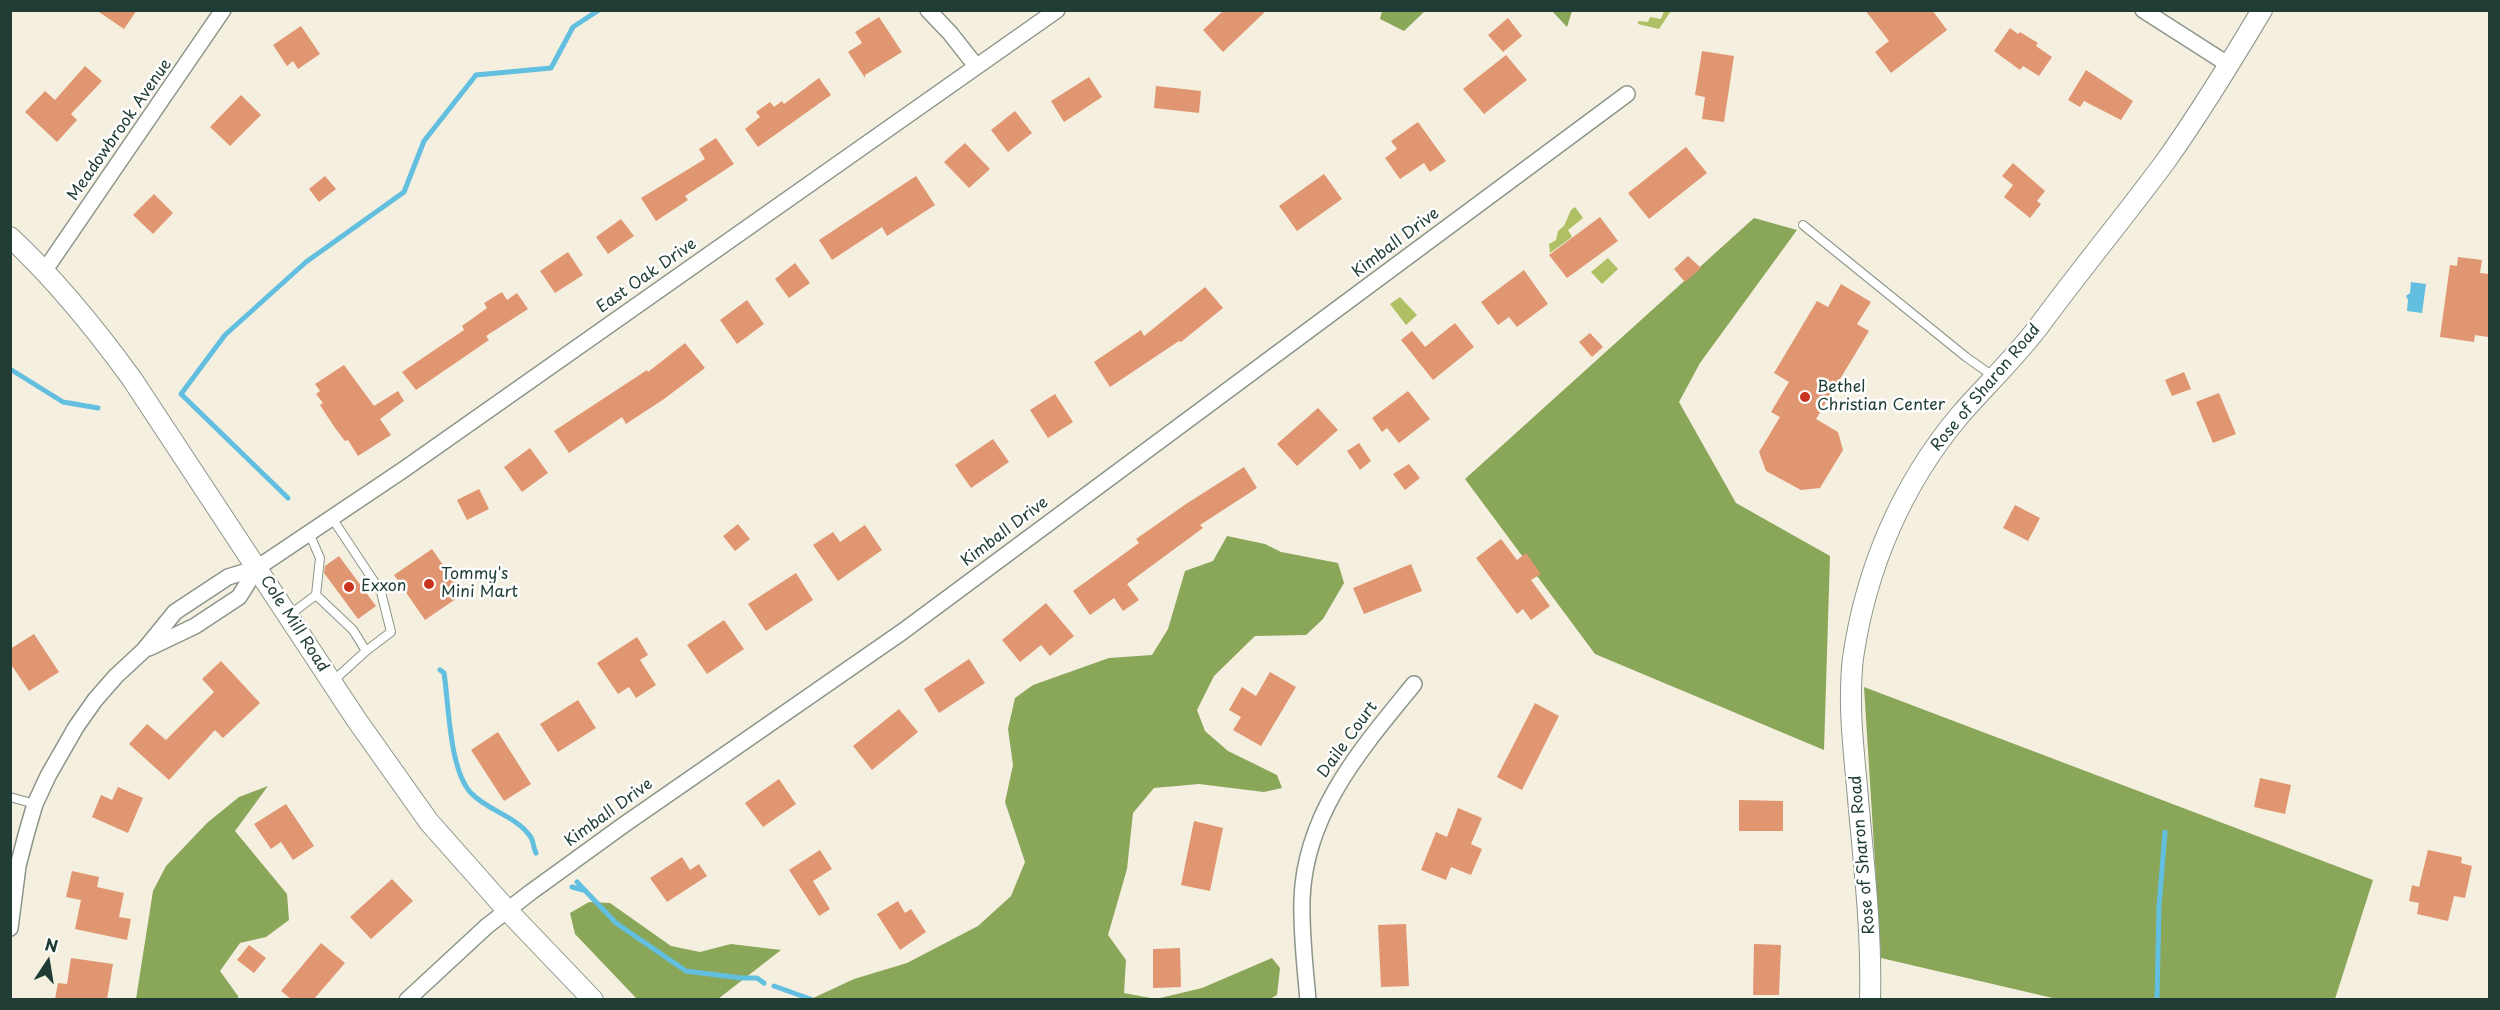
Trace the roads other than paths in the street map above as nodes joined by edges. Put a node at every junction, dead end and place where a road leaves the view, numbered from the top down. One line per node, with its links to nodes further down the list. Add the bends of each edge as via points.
1 (224, 10): 11 (street, Meadowbrook Avenue)
2 (928, 10): 7 (street)
3 (1057, 10): 7 (street, East Oak Drive)
4 (2143, 10): 6 (street)
5 (2262, 10): 6 (street, Rose of Sharon Road)
6 (2229, 65): 12 (street, Rose of Sharon Road, via 2166,161 2040,325)
7 (976, 66): 13 (street, East Oak Drive)
8 (1626, 94): 24 (street, Kimball Drive, via 902,632)
9 (1803, 225): 12 (lane)
10 (10, 237): 11 (street, Cole Mill Road)
11 (45, 270): 15 (street, Cole Mill Road, via 132,379)
12 (1993, 376): 29 (street, Rose of Sharon Road, via 1937,444 1888,530 1874,568 1853,658 1851,724 1870,916)
13 (332, 518): 14 (street, East Oak Drive); 19 (lane, via 381,592 391,632)
14 (309, 533): 15 (street, East Oak Drive); 16 (lane, via 320,558)
15 (257, 568): 17 (street, Cole Mill Road); 18 (street, East Oak Drive, via 228,577 174,612); 18 (street, East Oak Drive, via 239,597 195,626)
16 (316, 595): 17 (lane); 19 (lane, via 353,630)
17 (288, 616): 20 (street, Cole Mill Road)
18 (144, 650): 23 (street, East Oak Drive, via 116,676 82,718)
19 (366, 651): 20 (lane)
20 (332, 682): 24 (street, Cole Mill Road, via 429,822)
21 (1414, 684): 28 (street, Daile Court, via 1346,770 1319,826 1305,869 1302,897)
22 (10, 797): 23 (lane)
23 (35, 804): 25 (street, East Oak Drive, via 18,866)
24 (507, 910): 26 (street, Kimball Drive); 27 (street, Cole Mill Road)
25 (10, 928)
26 (407, 999)
27 (593, 999)
28 (1308, 999)
29 (1870, 999)

